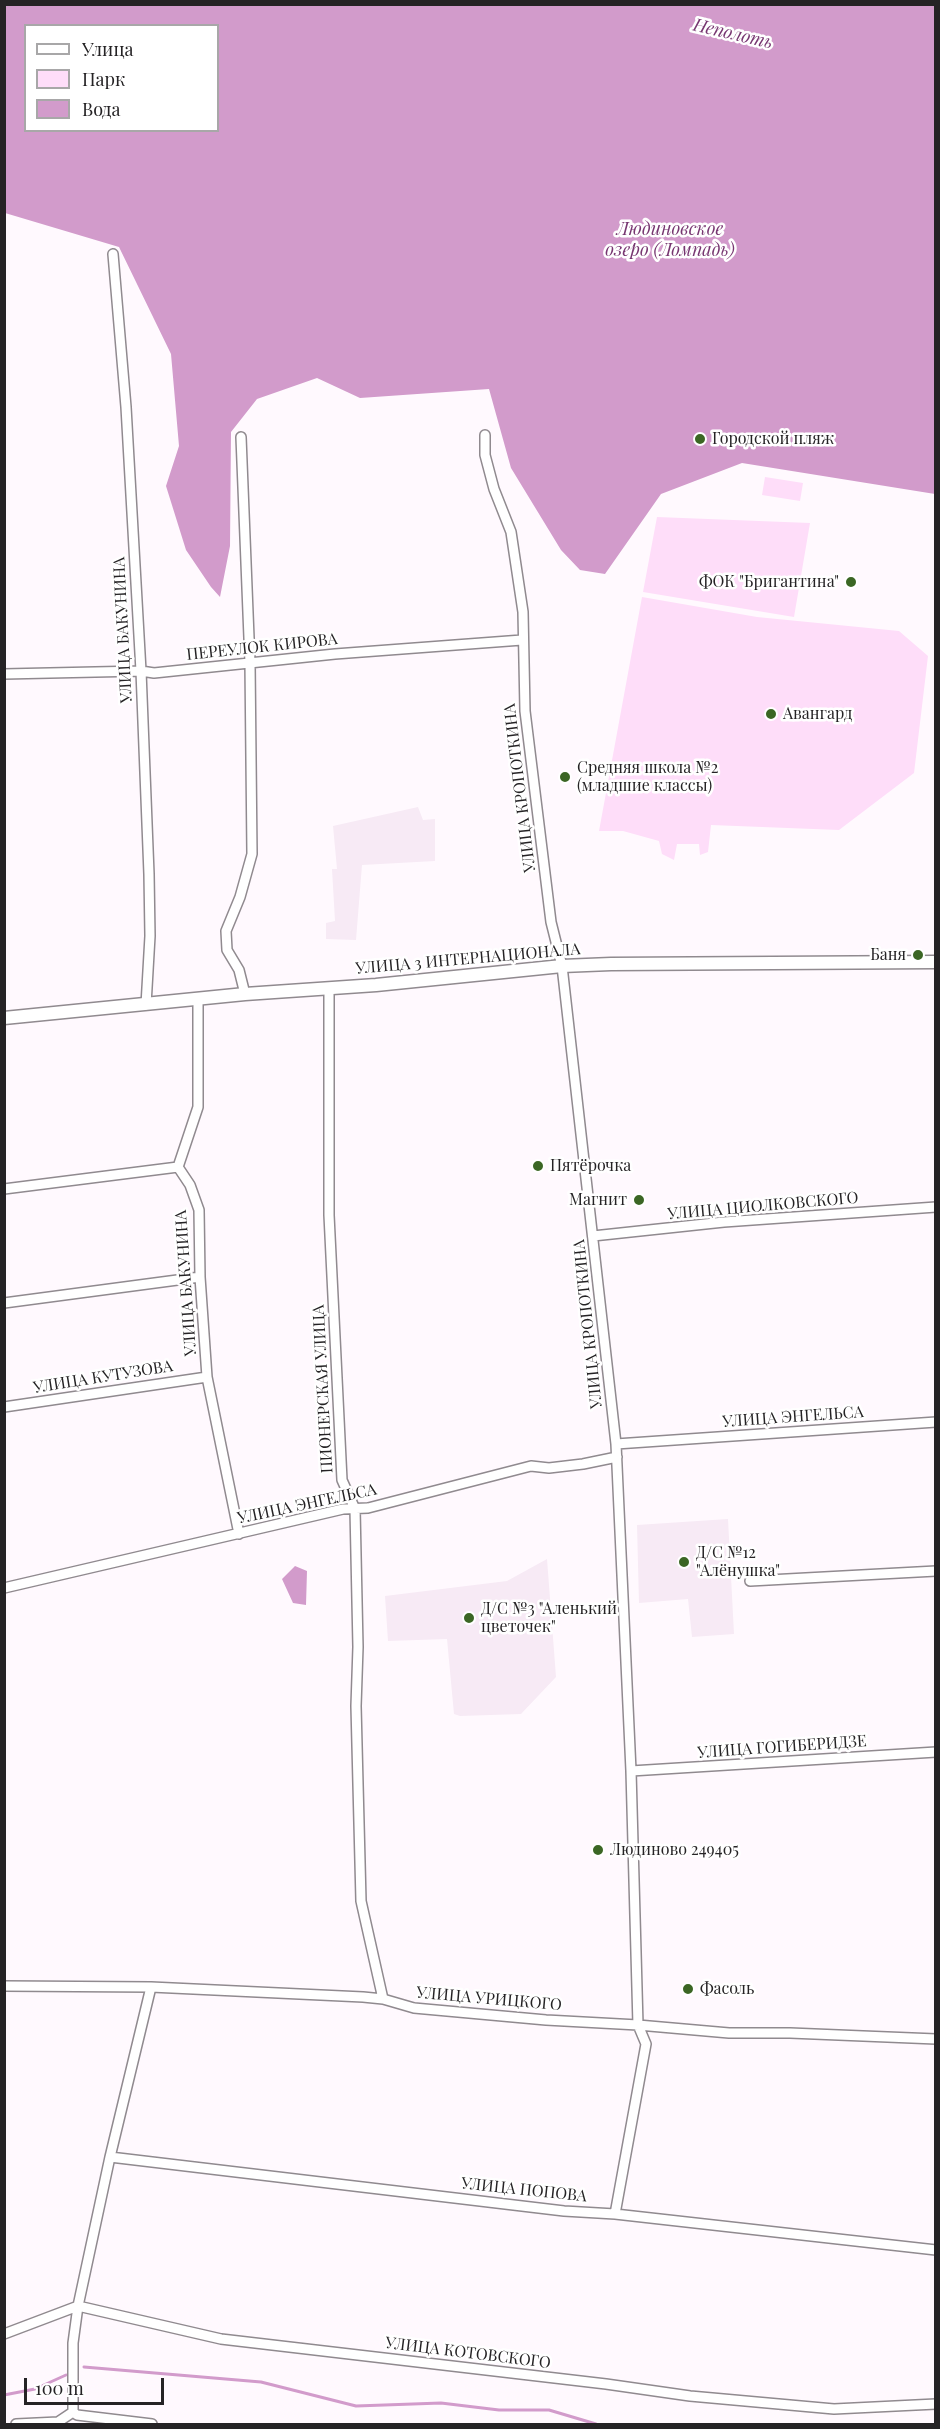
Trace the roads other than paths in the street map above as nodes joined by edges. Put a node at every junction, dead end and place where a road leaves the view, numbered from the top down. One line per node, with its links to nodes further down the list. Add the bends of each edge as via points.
1 (113, 254): 6 (street, УЛИЦА БАКУНИНА)
2 (485, 435): 4 (street, УЛИЦА КРОПОТКИНА, via 485,455 494,489 511,532 523,612)
3 (241, 437): 5 (street)
4 (522, 640): 5 (street, ПЕРЕУЛОК КИРОВА); 9 (street, УЛИЦА КРОПОТКИНА, via 527,728 552,922)
5 (250, 663): 6 (street, ПЕРЕУЛОК КИРОВА, via 154,673); 11 (street, via 252,854 226,931 227,950 239,970)
6 (141, 670): 7 (street, ПЕРЕУЛОК КИРОВА); 13 (street, УЛИЦА БАКУНИНА, via 149,895)
7 (4, 674)
8 (936, 962): 9 (street, УЛИЦА 3 ИНТЕРНАЦИОНАЛА)
9 (562, 966): 10 (street, УЛИЦА 3 ИНТЕРНАЦИОНАЛА); 18 (street, УЛИЦА КРОПОТКИНА)
10 (329, 989): 11 (street, УЛИЦА 3 ИНТЕРНАЦИОНАЛА); 26 (street, ПИОНЕРСКАЯ УЛИЦА, via 328,1215 342,1480)
11 (245, 994): 12 (street, УЛИЦА 3 ИНТЕРНАЦИОНАЛА)
12 (198, 999): 13 (street, УЛИЦА 3 ИНТЕРНАЦИОНАЛА); 15 (street, via 198,1107)
13 (146, 1005): 14 (street, УЛИЦА 3 ИНТЕРНАЦИОНАЛА)
14 (4, 1018)
15 (178, 1167): 16 (street); 19 (street, УЛИЦА БАКУНИНА, via 199,1210)
16 (4, 1189)
17 (936, 1207): 18 (street, УЛИЦА ЦИОЛКОВСКОГО)
18 (593, 1236): 24 (street, УЛИЦА КРОПОТКИНА)
19 (200, 1277): 20 (street); 21 (street, УЛИЦА БАКУНИНА)
20 (4, 1303)
21 (207, 1377): 22 (street, УЛИЦА КУТУЗОВА); 27 (street, УЛИЦА БАКУНИНА)
22 (4, 1407)
23 (936, 1422): 24 (street, УЛИЦА ЭНГЕЛЬСА)
24 (616, 1444): 25 (street, УЛИЦА КРОПОТКИНА)
25 (617, 1457): 26 (street, УЛИЦА ЭНГЕЛЬСА, via 549,1468 531,1466); 32 (street, УЛИЦА КРОПОТКИНА)
26 (355, 1509): 27 (street, УЛИЦА ЭНГЕЛЬСА); 35 (street, ПИОНЕРСКАЯ УЛИЦА, via 361,1901)
27 (239, 1534): 30 (street, УЛИЦА ЭНГЕЛЬСА)
28 (936, 1571): 29 (street)
29 (750, 1581)
30 (4, 1588)
31 (936, 1752): 32 (street, УЛИЦА ГОГИБЕРИДЗЕ)
32 (631, 1771): 36 (street, УЛИЦА КРОПОТКИНА)
33 (4, 1986): 34 (street, УЛИЦА УРИЦКОГО)
34 (151, 1987): 35 (street, УЛИЦА УРИЦКОГО); 38 (street)
35 (383, 1999): 36 (street, УЛИЦА УРИЦКОГО, via 414,2008)
36 (638, 2025): 37 (street, УЛИЦА УРИЦКОГО, via 729,2033); 39 (street, УЛИЦА КРОПОТКИНА, via 646,2043)
37 (936, 2040)
38 (110, 2157): 39 (street, УЛИЦА ПОПОВА); 41 (street)
39 (615, 2214): 40 (street, УЛИЦА ПОПОВА)
40 (936, 2250)
41 (78, 2306): 42 (street); 43 (street, УЛИЦА КОТОВСКОГО, via 221,2339 690,2396 834,2409); 44 (street, via 73,2343)
42 (4, 2334)
43 (936, 2404)
44 (73, 2412): 45 (street, via 58,2422); 46 (street)
45 (16, 2424)
46 (152, 2424)

